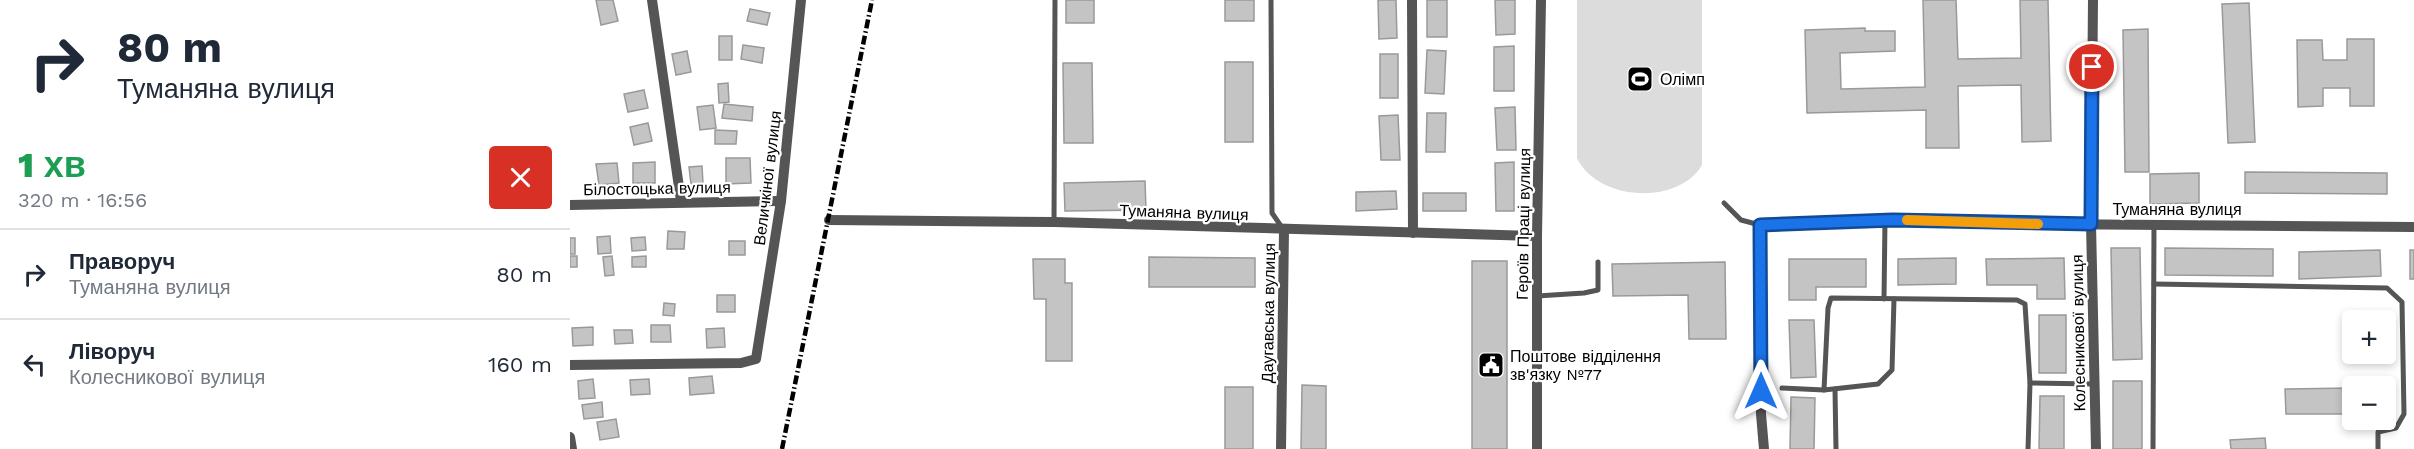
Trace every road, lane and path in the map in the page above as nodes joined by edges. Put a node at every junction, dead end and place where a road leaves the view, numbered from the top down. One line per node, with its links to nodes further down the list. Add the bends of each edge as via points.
1 (652, 0): 8 (street)
2 (801, 0): 9 (street, Величкіної вулиця)
3 (1055, 0): 14 (lane)
4 (1271, 0): 19 (lane, Даугавська вулиця, via 1272,213)
5 (1412, 0): 20 (street)
6 (1541, 0): 21 (street, Героїв Праці вулиця)
7 (2093, 0): 15 (street, Колесникової вулиця)
8 (681, 201): 9 (street, Білостоцька вулиця); 11 (street, Білостоцька вулиця)
9 (781, 201): 27 (street, Величкіної вулиця, via 756,359 741,363)
10 (1724, 203): 17 (lane, via 1741,220)
11 (570, 205)
12 (829, 220): 14 (street, Туманяна вулиця)
13 (1885, 220): 15 (street, Туманяна вулиця); 17 (street, Туманяна вулиця); 25 (lane)
14 (1054, 222): 19 (street, Туманяна вулиця)
15 (2091, 224): 16 (street, Туманяна вулиця); 29 (street, Колесникової вулиця)
16 (2154, 224): 18 (street, Туманяна вулиця); 23 (lane)
17 (1760, 225): 37 (street)
18 (2414, 226)
19 (1284, 230): 20 (street, Туманяна вулиця); 35 (street, Даугавська вулиця)
20 (1413, 233): 21 (street, Туманяна вулиця)
21 (1537, 236): 24 (street, Героїв Праці вулиця)
22 (1598, 262): 24 (lane, via 1598,290)
23 (2154, 284): 41 (lane); 42 (lane, via 2387,288 2402,302 2404,414 2397,428 2378,432)
24 (1537, 296): 36 (street, Героїв Праці вулиця)
25 (1884, 299): 26 (lane); 32 (lane, via 1831,298)
26 (1894, 299): 28 (lane, via 2017,300 2025,304); 31 (lane, via 1892,370 1878,384)
27 (570, 365)
28 (2030, 383): 29 (lane); 39 (lane)
29 (2094, 384): 40 (street, Колесникової вулиця)
30 (1782, 388): 32 (lane)
31 (1834, 389): 32 (lane); 38 (lane)
32 (1824, 390)
33 (570, 437): 34 (street)
34 (572, 449)
35 (1281, 449)
36 (1537, 449)
37 (1764, 449)
38 (1836, 449)
39 (2028, 449)
40 (2096, 449)
41 (2153, 449)
42 (2378, 449)

